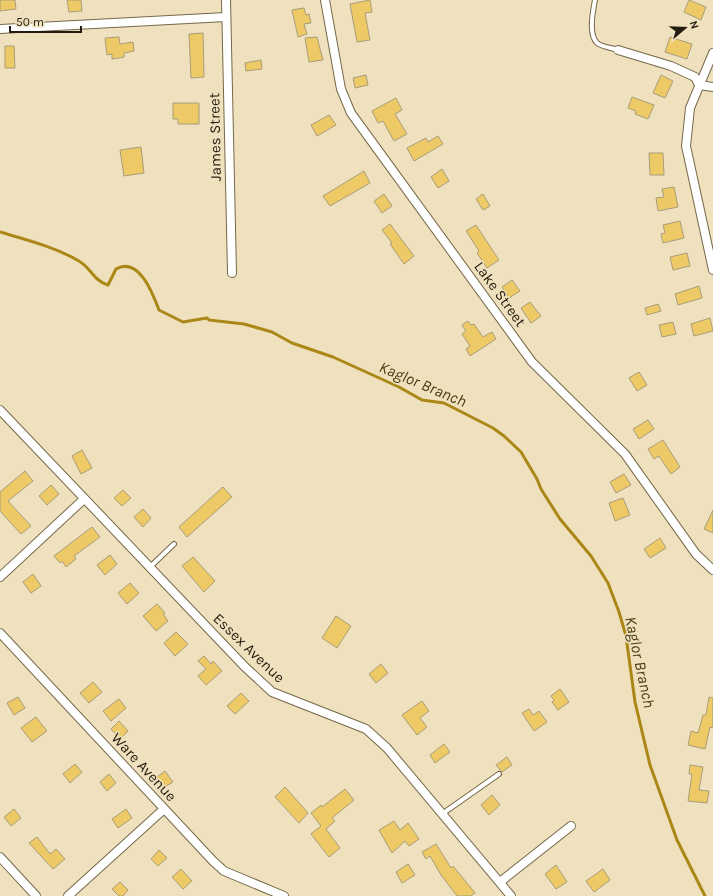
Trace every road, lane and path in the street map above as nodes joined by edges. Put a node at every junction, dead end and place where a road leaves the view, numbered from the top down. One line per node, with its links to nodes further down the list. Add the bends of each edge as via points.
1 (226, 0): 4 (street, James Street)
2 (325, 0): 16 (street, Lake Street, via 341,89 350,113 532,362 625,454 696,554)
3 (595, 0): 6 (lane, via 593,36 598,44)
4 (226, 17): 5 (street); 11 (street, James Street)
5 (0, 29)
6 (618, 50): 8 (street, via 685,71 695,77)
7 (713, 53): 8 (street)
8 (699, 85): 9 (street); 10 (street, via 688,114 686,146)
9 (713, 87)
10 (713, 270)
11 (232, 273)
12 (0, 410): 13 (street, Essex Avenue)
13 (84, 499): 15 (street, Essex Avenue); 17 (street)
14 (174, 544): 15 (lane)
15 (150, 568): 21 (street, Essex Avenue, via 272,692 366,729 386,748)
16 (713, 570)
17 (0, 578)
18 (0, 633): 20 (street, Ware Avenue)
19 (499, 774): 21 (lane)
20 (164, 810): 26 (street); 27 (street, Ware Avenue, via 224,871)
21 (442, 814): 24 (street, Essex Avenue)
22 (571, 826): 24 (street)
23 (0, 857): 25 (street)
24 (500, 882): 28 (street, Essex Avenue)
25 (36, 896)
26 (68, 896)
27 (284, 896)
28 (511, 896)

